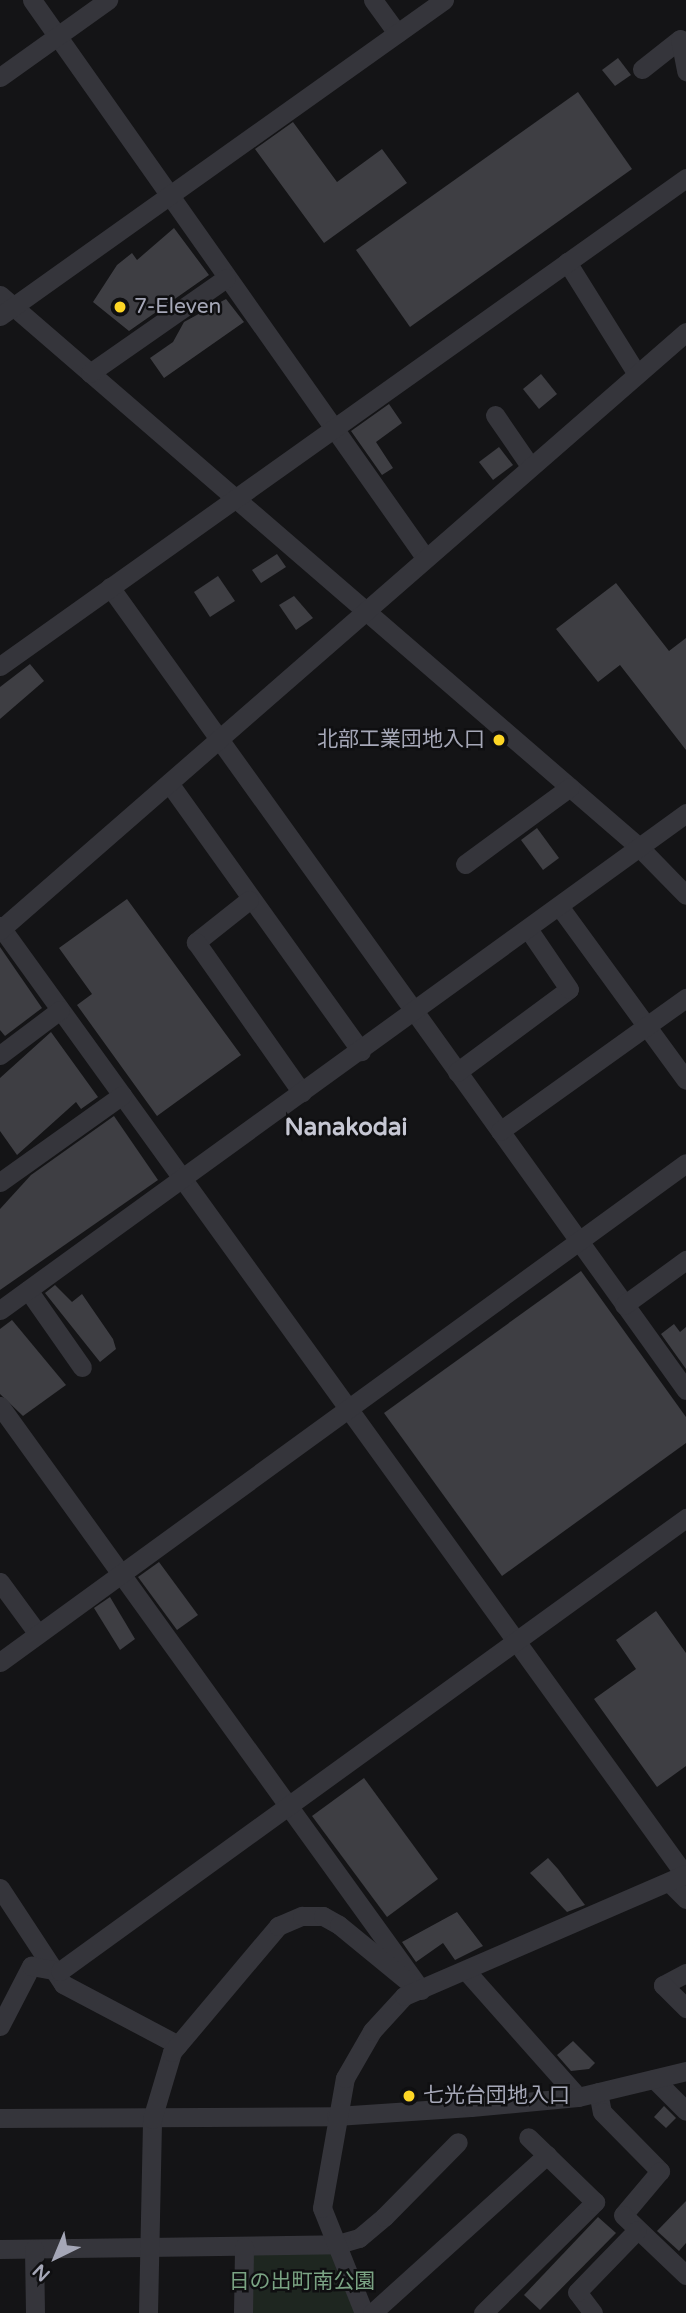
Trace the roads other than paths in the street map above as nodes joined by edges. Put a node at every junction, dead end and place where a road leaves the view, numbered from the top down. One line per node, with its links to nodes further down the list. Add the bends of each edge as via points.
1 (32, 0): 6 (street)
2 (107, 0): 6 (street)
3 (373, 0): 5 (street)
4 (444, 0): 5 (street)
5 (397, 33): 11 (street)
6 (57, 36): 9 (street); 11 (street)
7 (642, 69): 8 (street, via 680,39)
8 (686, 71)
9 (0, 77)
10 (686, 178): 12 (street)
11 (169, 199): 13 (street); 14 (street)
12 (567, 262): 17 (street); 19 (street)
13 (226, 278): 16 (street); 19 (street)
14 (4, 306): 16 (street)
15 (686, 332): 17 (street)
16 (90, 373): 21 (street)
17 (636, 374): 20 (street)
18 (495, 415): 20 (street)
19 (333, 429): 21 (street); 22 (street)
20 (530, 466): 22 (street)
21 (233, 497): 23 (street); 24 (street)
22 (424, 556): 24 (street)
23 (110, 587): 25 (street); 26 (street)
24 (364, 610): 26 (street); 28 (street)
25 (0, 666)
26 (216, 741): 27 (street); 39 (street)
27 (169, 783): 33 (street); 35 (street)
28 (570, 787): 30 (street); 31 (street)
29 (686, 813): 30 (street)
30 (639, 847): 32 (street); 34 (street)
31 (465, 864)
32 (686, 895)
33 (249, 900): 41 (street); 45 (street, via 196,942)
34 (559, 906): 36 (street); 40 (street)
35 (0, 928): 38 (street)
36 (528, 929): 39 (street); 43 (street, via 569,989)
37 (686, 998): 40 (street)
38 (60, 1010): 42 (street); 46 (street)
39 (414, 1013): 41 (street); 43 (street)
40 (647, 1025): 44 (street); 47 (street)
41 (361, 1051): 45 (street)
42 (0, 1055)
43 (457, 1072): 47 (street)
44 (686, 1080)
45 (302, 1093): 49 (street)
46 (122, 1095): 49 (street); 50 (street)
47 (500, 1131): 51 (street)
48 (686, 1163): 51 (street)
49 (183, 1179): 53 (street); 59 (street)
50 (0, 1182)
51 (579, 1243): 54 (street); 59 (street)
52 (686, 1260): 54 (street)
53 (28, 1290): 55 (street); 56 (street)
54 (624, 1305): 57 (street)
55 (0, 1310)
56 (82, 1367)
57 (686, 1390)
58 (0, 1406): 61 (street)
59 (350, 1408): 61 (street); 64 (street)
60 (686, 1518): 64 (street)
61 (121, 1573): 63 (street); 66 (street)
62 (0, 1582): 63 (street)
63 (38, 1634): 65 (street)
64 (516, 1642): 66 (street); 67 (street)
65 (1, 1659)
66 (289, 1804): 70 (street); 73 (street)
67 (680, 1877): 69 (street); 71 (street)
68 (0, 1888): 70 (street)
69 (686, 1899)
70 (60, 1971): 75 (street, via 32,1966); 76 (street, via 63,1984)
71 (467, 1972): 73 (street); 80 (street)
72 (686, 1973): 74 (street, via 663,1986)
73 (421, 1990): 76 (street, via 339,1925 323,1916 302,1916 278,1926); 82 (street, via 404,1996 372,2031 345,2078)
74 (686, 2008)
75 (0, 2026)
76 (178, 2045): 84 (street)
77 (686, 2071): 78 (street)
78 (654, 2079): 79 (street); 81 (street)
79 (598, 2092): 80 (street); 88 (street, via 602,2112 660,2171 623,2215)
80 (578, 2097): 82 (street)
81 (686, 2111)
82 (336, 2116): 84 (street); 89 (street, via 323,2208)
83 (0, 2118): 84 (street)
84 (152, 2119): 93 (street)
85 (528, 2137): 87 (street)
86 (458, 2141): 89 (street, via 384,2217 359,2238)
87 (547, 2155): 99 (street); 100 (street, via 595,2202)
88 (637, 2230): 94 (street); 101 (street, via 577,2292)
89 (338, 2245): 90 (street); 98 (street)
90 (244, 2247): 93 (street); 97 (street)
91 (0, 2249): 92 (street)
92 (34, 2249): 93 (street); 95 (street)
93 (148, 2249): 96 (street)
94 (683, 2266)
95 (35, 2313)
96 (148, 2313)
97 (243, 2313)
98 (364, 2313)
99 (372, 2313)
100 (482, 2313)
101 (593, 2313)

